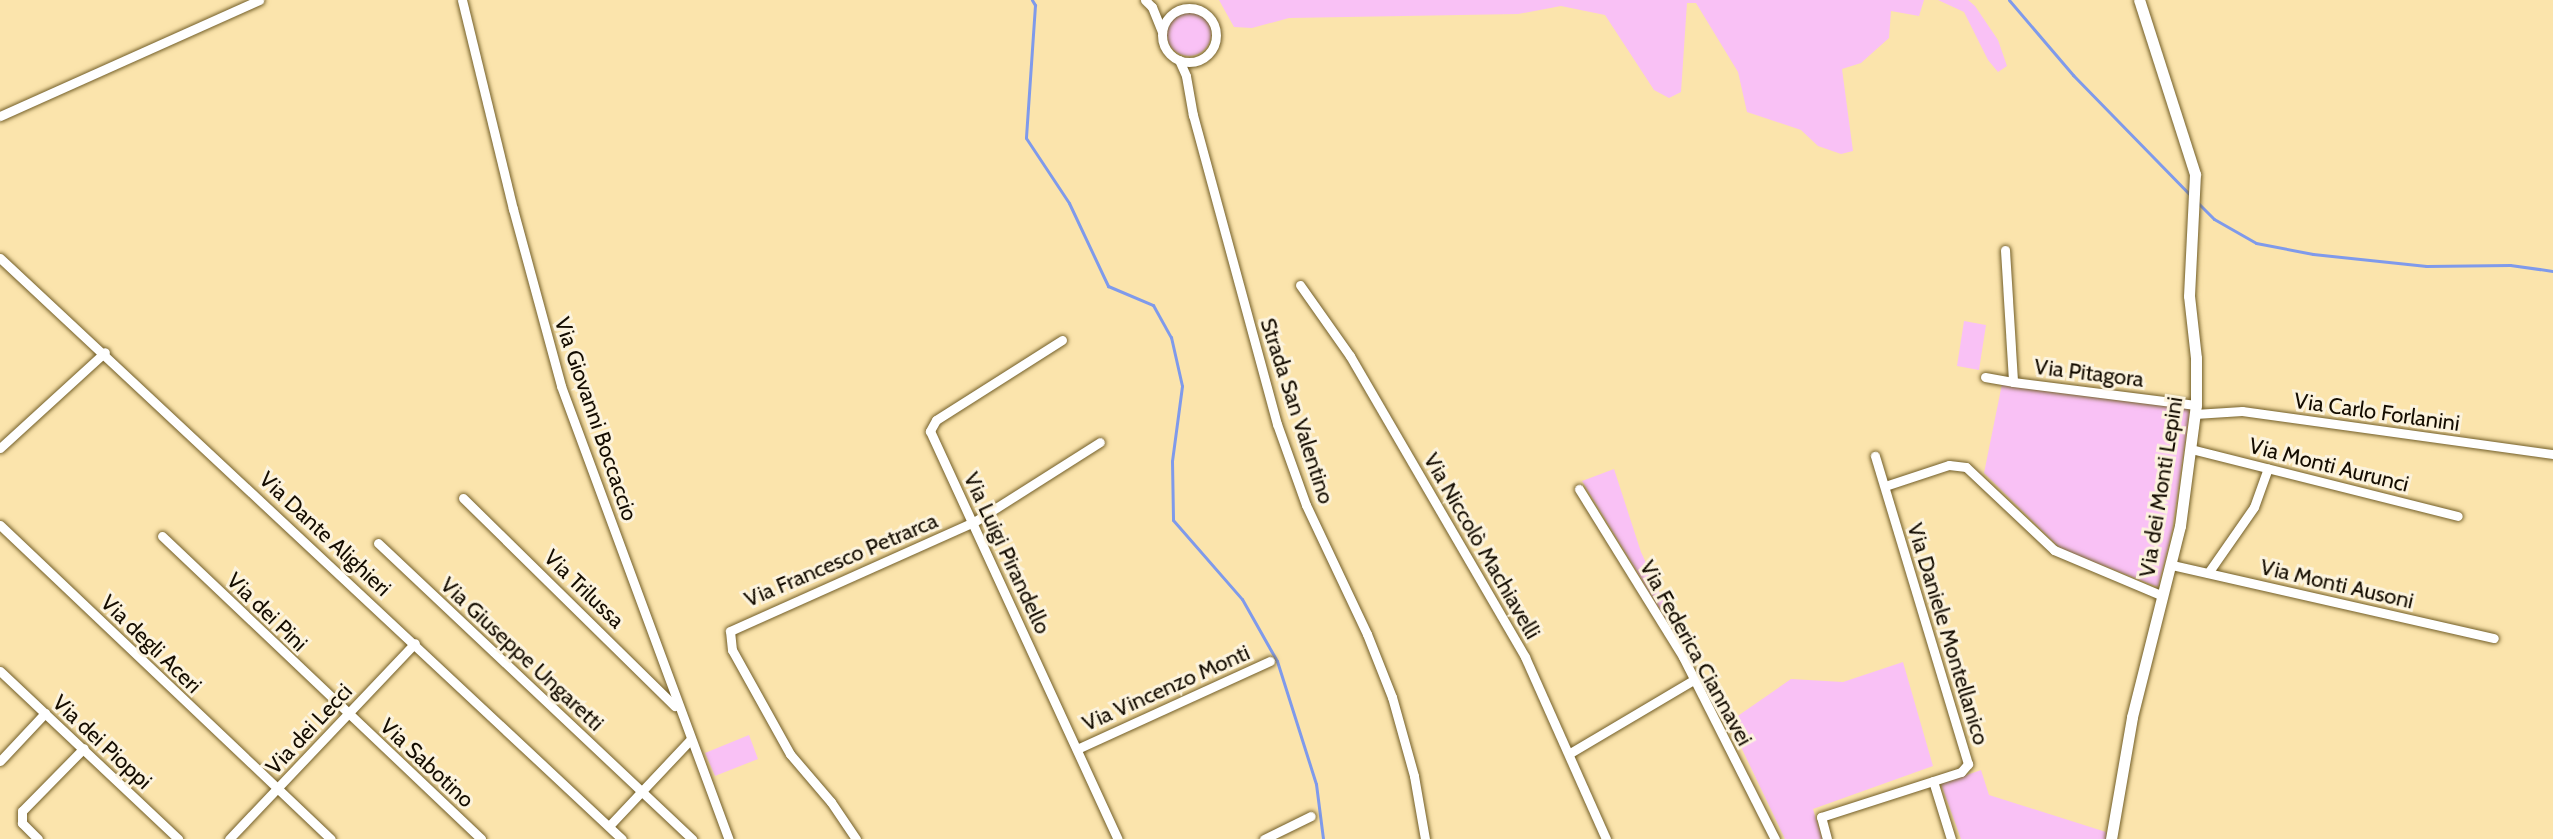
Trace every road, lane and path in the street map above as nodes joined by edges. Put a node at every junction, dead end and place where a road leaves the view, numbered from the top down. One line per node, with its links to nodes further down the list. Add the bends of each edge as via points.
1 (259, 0): 12 (street)
2 (462, 0): 43 (street, Via Giovanni Boccaccio, via 557,373)
3 (2139, 0): 20 (street, Via dei Monti Lepini, via 2195,174 2189,307)
4 (1148, 4): 7 (street); 8 (street)
5 (1185, 4): 6 (street); 7 (street)
6 (1198, 4): 10 (street, via 1213,20 1217,36 1210,52)
7 (1172, 14): 8 (street)
8 (1162, 33): 9 (street, via 1167,50)
9 (1179, 60): 10 (street); 11 (street, Strada San Valentino)
10 (1196, 61): 11 (street)
11 (1186, 76): 67 (street, Strada San Valentino, via 1277,424 1303,499 1392,697)
12 (0, 116)
13 (2005, 250): 19 (street, Via Pitagora)
14 (0, 258): 17 (street, Via Dante Alighieri)
15 (1300, 285): 49 (street, Via Niccolò Machiavelli, via 1350,356 1456,533 1540,685)
16 (1062, 340): 31 (street, Via Luigi Pirandello, via 931,425 931,436)
17 (105, 352): 22 (street); 39 (street, Via Dante Alighieri)
18 (1985, 377): 19 (street)
19 (2013, 382): 20 (street, Via Pitagora)
20 (2196, 409): 23 (street, Via dei Monti Lepini); 24 (street, Via Carlo Forlanini)
21 (1100, 442): 31 (street)
22 (0, 448)
23 (2191, 449): 26 (street, Via Monti Aurunci); 35 (street, Via dei Monti Lepini)
24 (2553, 454)
25 (1875, 456): 27 (street, Via Daniele Montellanico)
26 (2268, 468): 30 (street, Via Monti Aurunci); 36 (street, via 2254,507)
27 (1885, 486): 37 (street, via 1962,465 2051,548); 51 (street, Via Daniele Montellanico, via 1968,760 1963,771)
28 (1579, 489): 42 (street, Via Federica Ciannavei)
29 (463, 498): 43 (street, Via Trilussa)
30 (2458, 516)
31 (974, 522): 48 (street, Via Luigi Pirandello); 64 (street, Via Francesco Petrarca, via 738,624 728,634 790,754)
32 (0, 525): 52 (street, Via degli Aceri)
33 (162, 536): 45 (street, Via dei Pini)
34 (378, 543): 53 (street, Via Giuseppe Ungaretti)
35 (2172, 565): 36 (street, Via Monti Ausoni); 37 (street, Via dei Monti Lepini)
36 (2208, 573): 38 (street, Via Monti Ausoni)
37 (2163, 596): 72 (street, Via dei Monti Lepini, via 2132,717)
38 (2494, 638)
39 (415, 643): 45 (street, Via dei Lecci); 55 (street, Via Dante Alighieri)
40 (1270, 661): 48 (street, Via Vincenzo Monti)
41 (0, 671): 44 (street, Via dei Pioppi)
42 (1695, 679): 49 (street); 69 (street, Via Federica Ciannavei)
43 (678, 709): 46 (street, Via Giovanni Boccaccio)
44 (45, 713): 47 (street, Via dei Pioppi); 50 (street)
45 (348, 714): 52 (street, Via dei Lecci); 60 (street, Via Sabotino)
46 (690, 740): 53 (street); 63 (street, Via Giovanni Boccaccio)
47 (84, 748): 56 (street, via 22,811 22,823); 57 (street, Via dei Pioppi)
48 (1077, 749): 65 (street, Via Luigi Pirandello)
49 (1570, 753): 68 (street, Via Niccolò Machiavelli)
50 (0, 761)
51 (1933, 781): 70 (street, Via Daniele Montellanico, via 1821,817); 71 (street)
52 (277, 789): 58 (street, Via dei Lecci); 59 (street, Via degli Aceri)
53 (641, 791): 55 (street); 62 (street, Via Giuseppe Ungaretti)
54 (1311, 816): 66 (street)
55 (609, 826): 61 (street, Via Dante Alighieri)
56 (38, 839)
57 (178, 839)
58 (229, 839)
59 (331, 839)
60 (481, 839)
61 (621, 839)
62 (692, 839)
63 (729, 839)
64 (856, 839)
65 (1118, 839)
66 (1264, 839)
67 (1425, 839)
68 (1606, 839)
69 (1775, 839)
70 (1827, 839)
71 (1951, 839)
72 (2111, 839)

